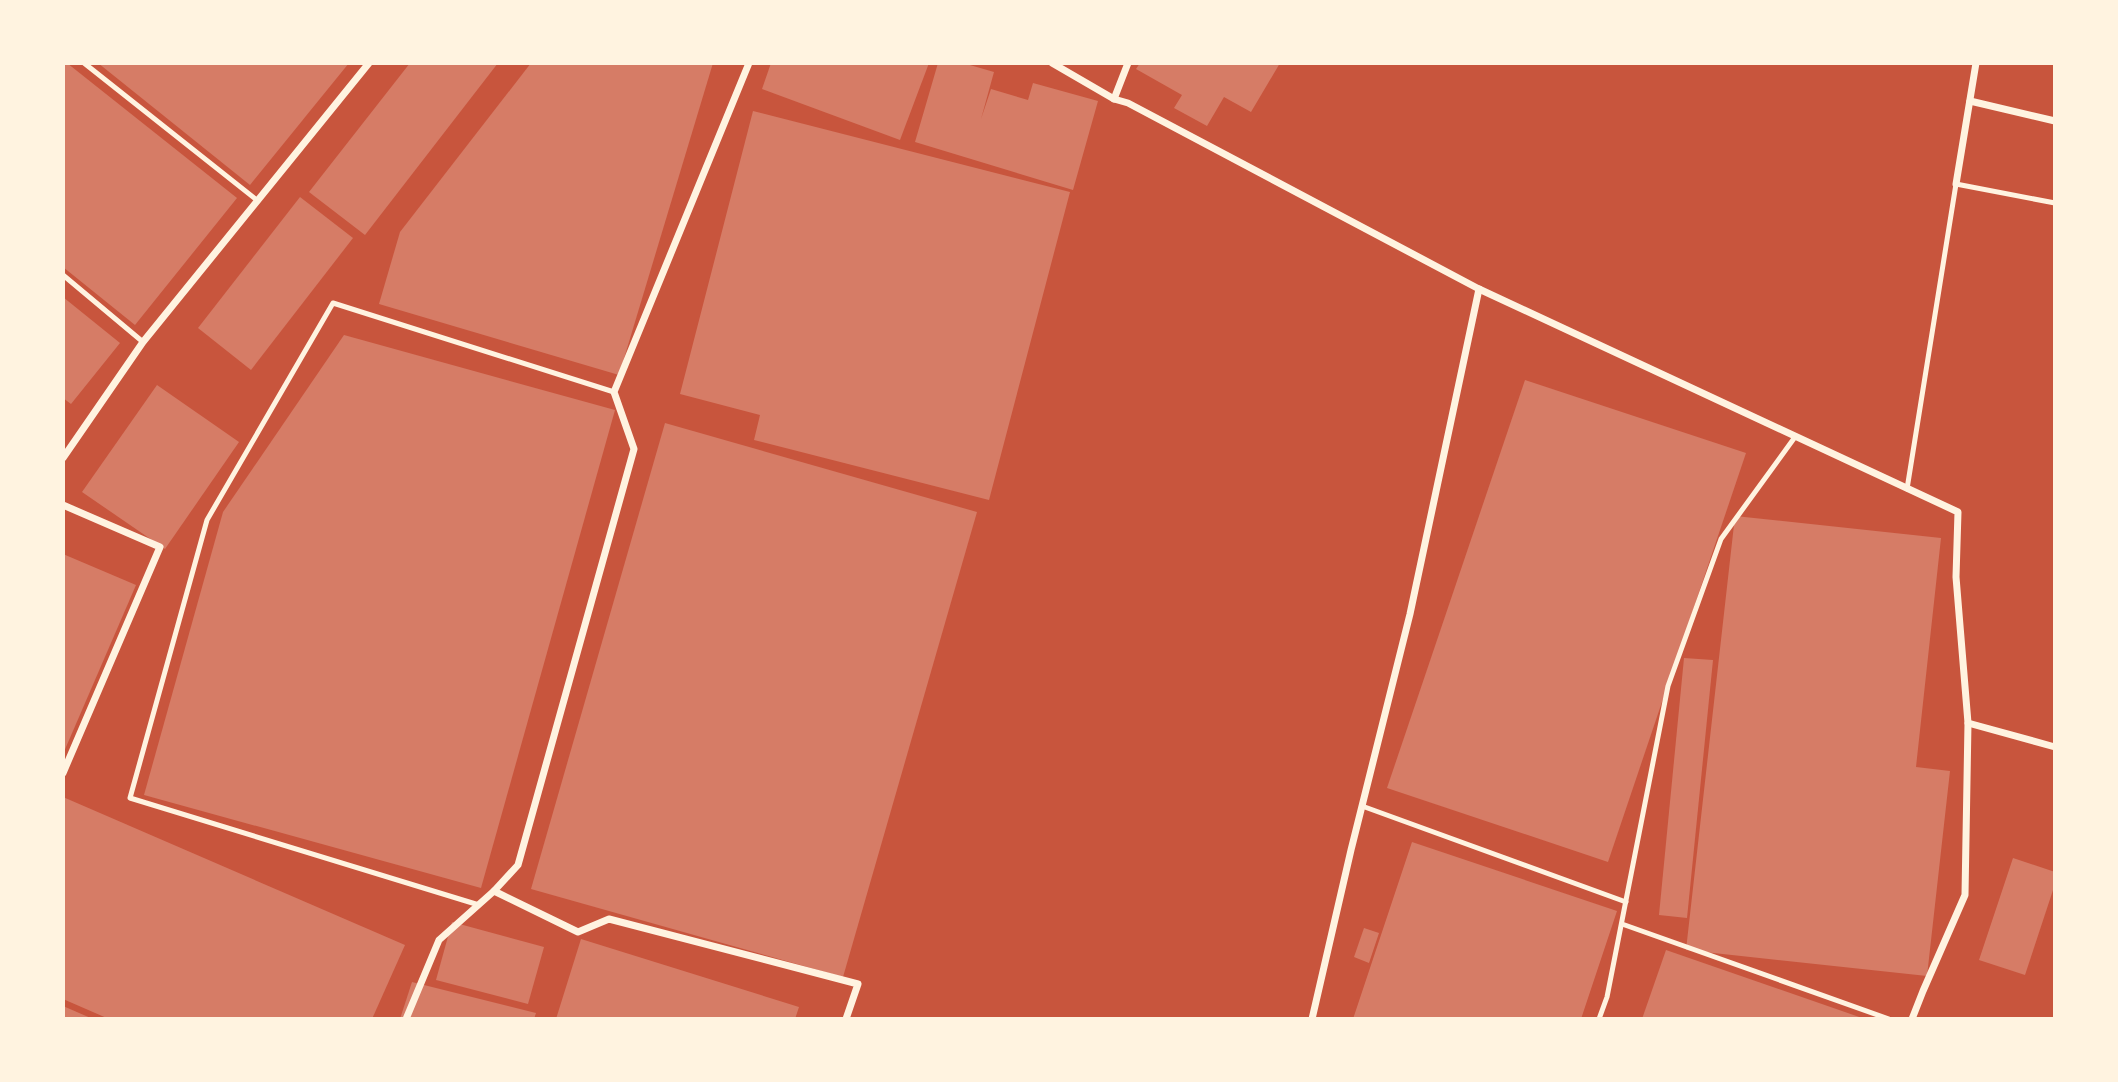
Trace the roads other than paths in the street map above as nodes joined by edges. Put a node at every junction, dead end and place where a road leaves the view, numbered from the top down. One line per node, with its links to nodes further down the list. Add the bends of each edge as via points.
1 (84, 63): 11 (lane)
2 (369, 63): 11 (street)
3 (749, 63): 16 (street)
4 (1052, 63): 7 (street)
5 (1128, 63): 7 (street)
6 (1976, 63): 8 (street)
7 (1114, 99): 14 (street)
8 (1970, 101): 9 (street); 10 (street)
9 (2055, 121)
10 (1956, 184): 12 (lane); 19 (lane)
11 (258, 201): 15 (street)
12 (2055, 203)
13 (63, 275): 15 (lane)
14 (1479, 289): 17 (street); 24 (street, via 1410,614)
15 (144, 342): 18 (street)
16 (614, 391): 25 (street, via 634,449 518,865); 27 (lane, via 333,303 207,520 130,798)
17 (1796, 437): 19 (street); 26 (lane, via 1721,539 1668,686)
18 (63, 458)
19 (1907, 489): 21 (street, via 1958,512 1956,577)
20 (63, 505): 23 (street, via 160,547)
21 (1968, 723): 22 (street); 34 (street, via 1965,895)
22 (2055, 747)
23 (63, 773)
24 (1362, 806): 26 (lane); 31 (street)
25 (494, 891): 27 (street); 30 (street, via 578,932 609,919 858,984)
26 (1626, 902): 28 (lane)
27 (479, 905): 29 (street, via 439,940)
28 (1622, 924): 32 (lane); 33 (lane)
29 (406, 1019)
30 (846, 1019)
31 (1312, 1019)
32 (1599, 1019)
33 (1889, 1019)
34 (1912, 1019)

